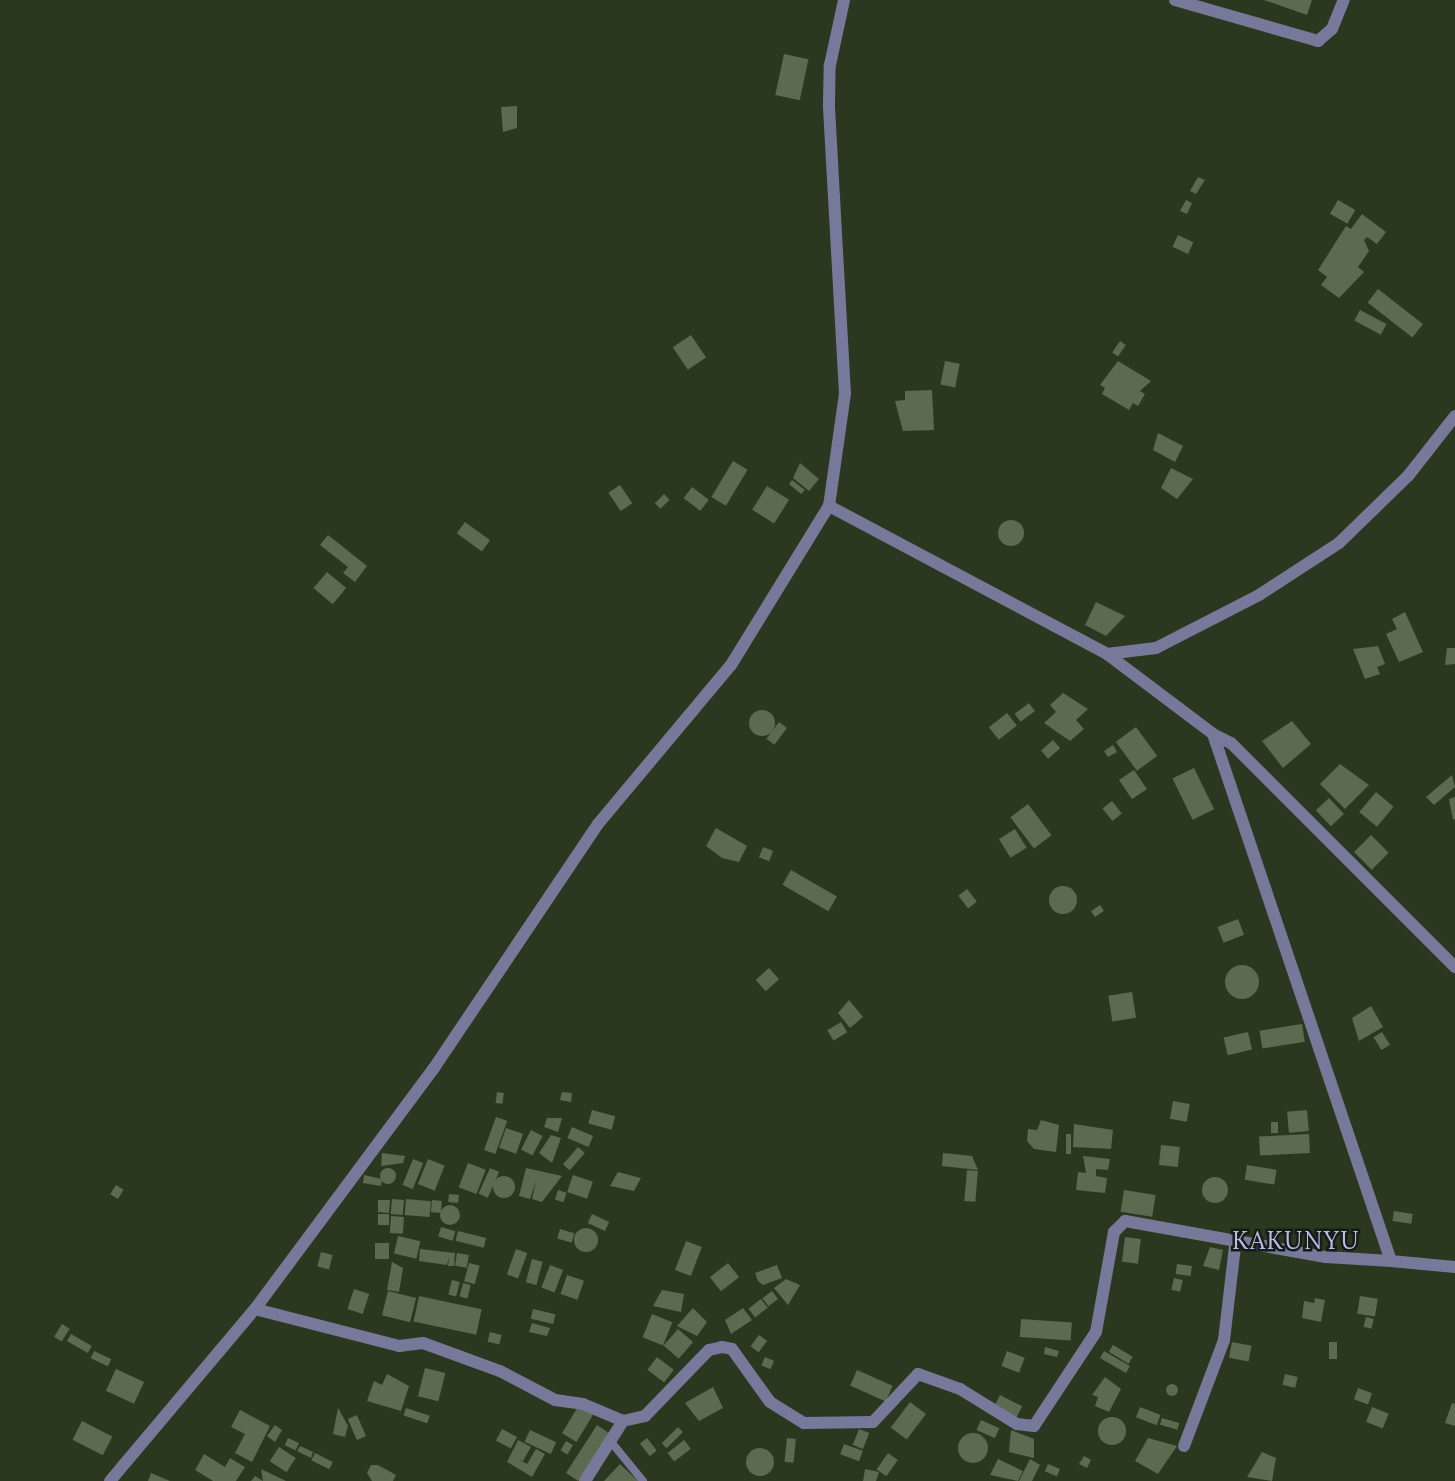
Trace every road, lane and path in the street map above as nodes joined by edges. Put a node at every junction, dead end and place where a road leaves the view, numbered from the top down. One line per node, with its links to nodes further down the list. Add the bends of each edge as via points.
1 (844, 0): 5 (street, via 830,64 829,104 845,394)
2 (1175, 0): 3 (street, via 1318,41 1332,29)
3 (1344, 0)
4 (1455, 416): 6 (street, via 1372,514 1299,571 1156,648)
5 (829, 506): 6 (street); 12 (street, via 731,665 598,824 434,1068)
6 (1107, 654): 7 (street)
7 (1213, 734): 8 (street, via 1231,744); 10 (street)
8 (1455, 967)
9 (1236, 1238): 10 (street, via 1326,1257); 13 (street, via 1174,1226 1119,1225 1096,1332 1034,1426 1017,1424 960,1389 918,1374 873,1422 804,1423 770,1402 732,1349 722,1347 709,1350 645,1416); 15 (street, via 1224,1340)
10 (1391, 1261): 11 (street)
11 (1455, 1267)
12 (255, 1309): 13 (street, via 399,1346 423,1343 500,1371 555,1400 583,1404); 16 (street)
13 (623, 1421): 14 (street)
14 (612, 1443): 17 (street); 18 (lane)
15 (1184, 1446)
16 (110, 1481)
17 (585, 1481)
18 (644, 1481)

